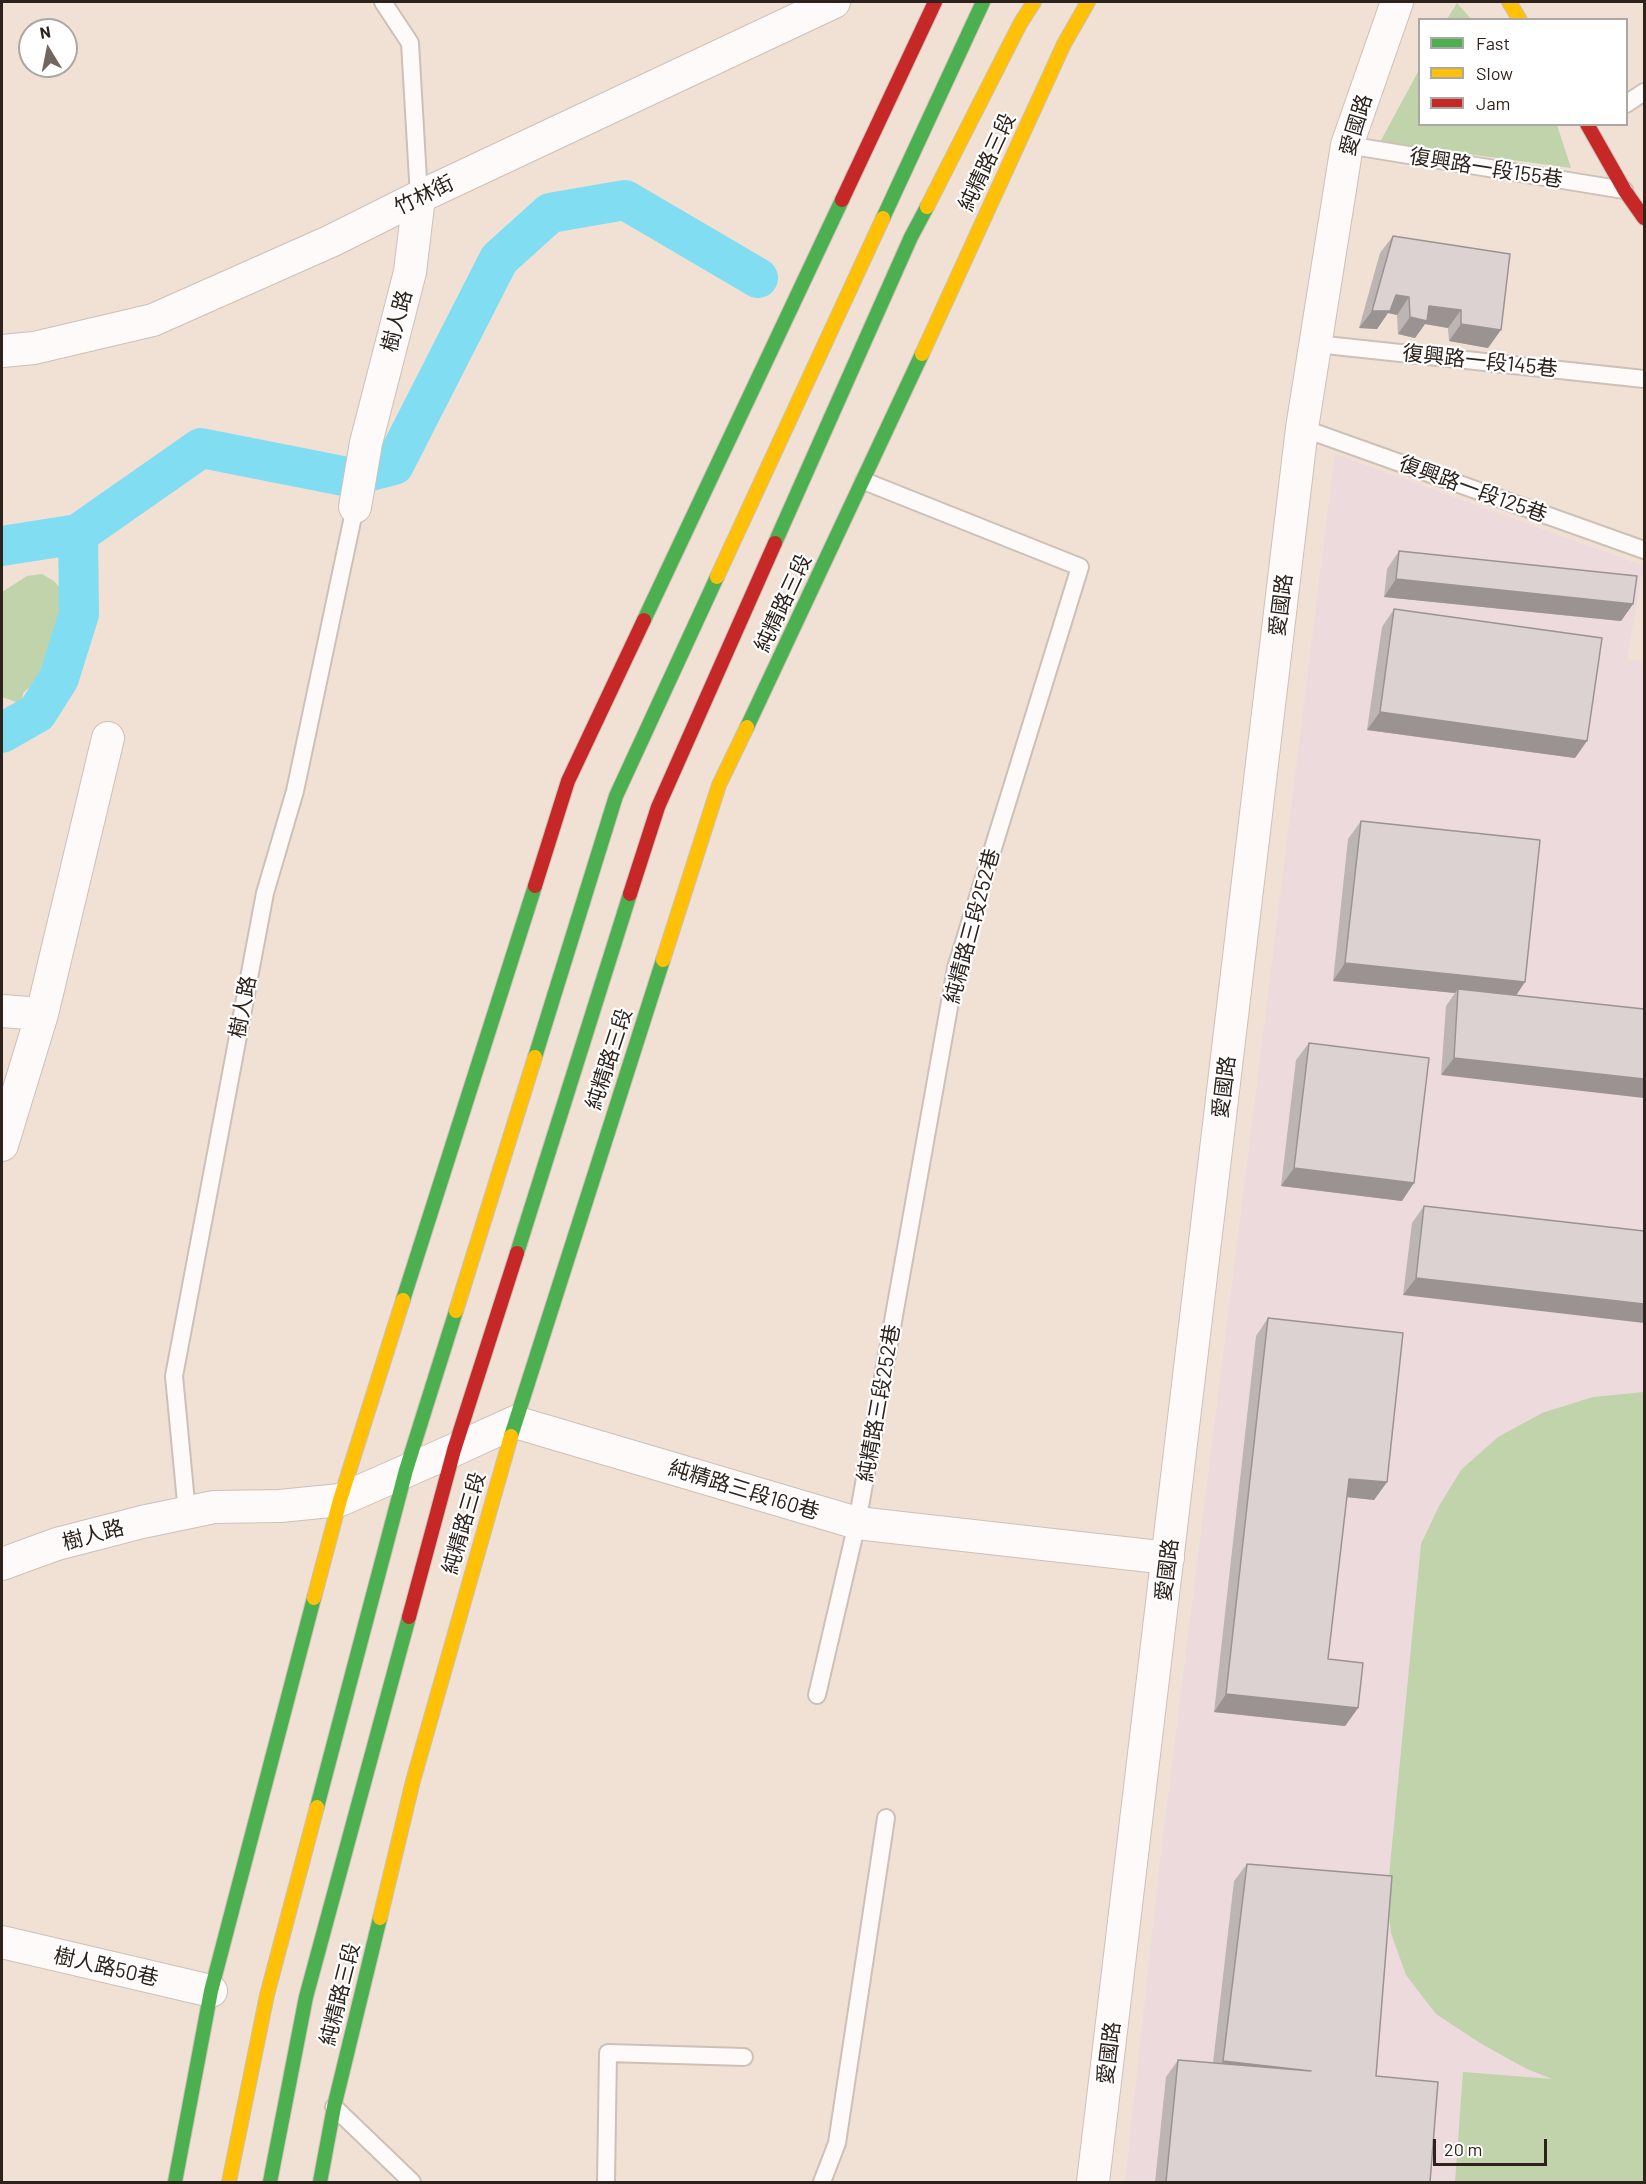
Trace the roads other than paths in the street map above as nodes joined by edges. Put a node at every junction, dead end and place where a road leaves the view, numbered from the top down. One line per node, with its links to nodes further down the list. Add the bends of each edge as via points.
1 (383, 2): 16 (lane, via 410,43)
2 (834, 2): 16 (street, 竹林街)
3 (935, 2): 32 (main road, via 567,781)
4 (1034, 2): 30 (main road, 純精路三段, via 911,237 658,807)
5 (1088, 2): 22 (main road, 純精路三段, via 1060,42)
6 (1397, 2): 14 (street, 愛國路)
7 (1509, 2): 10 (main road)
8 (964, 3): 9 (main road)
9 (984, 7): 31 (main road, via 615,796)
10 (1519, 18)
11 (1644, 92): 12 (lane)
12 (1628, 103)
13 (1590, 126): 15 (main road)
14 (1347, 145): 15 (lane, 復興路一段155巷); 18 (street, 愛國路)
15 (1625, 191): 17 (main road)
16 (419, 197): 19 (street, 竹林街, via 331,241 153,320 34,348); 23 (street, 樹人路, via 410,272 366,443)
17 (1644, 218)
18 (1316, 344): 20 (lane, 復興路一段145巷); 21 (street, 愛國路)
19 (2, 351)
20 (1644, 378)
21 (1302, 428): 24 (lane, 復興路一段125巷); 35 (street, 愛國路)
22 (864, 481): 29 (main road, 純精路三段, via 719,785); 34 (lane, 純精路三段252巷, via 1080,567 956,968)
23 (355, 507): 33 (lane, 樹人路, via 295,791 265,893 174,1376)
24 (1644, 550)
25 (108, 738): 27 (street)
26 (2, 1011): 27 (street)
27 (42, 1014): 28 (street)
28 (2, 1145)
29 (515, 1422): 30 (street); 34 (street, 純精路三段160巷); 42 (main road, 純精路三段, via 413,1781)
30 (454, 1450): 31 (street); 45 (main road, 純精路三段, via 306,1997)
31 (406, 1470): 32 (street); 44 (main road, via 267,1995)
32 (340, 1500): 33 (street, 樹人路, via 214,1507); 40 (main road)
33 (187, 1513): 36 (street, 樹人路, via 57,1544)
34 (857, 1523): 35 (street, 純精路三段160巷); 37 (lane)
35 (1168, 1558): 50 (street, 愛國路)
36 (2, 1564)
37 (817, 1695)
38 (886, 1818): 49 (lane, via 837,2143)
39 (2, 1942): 40 (street, 樹人路50巷)
40 (211, 1992): 43 (main road)
41 (744, 2057): 48 (lane, via 608,2053)
42 (334, 2107): 46 (main road, 純精路三段); 47 (lane)
43 (175, 2182)
44 (229, 2182)
45 (270, 2182)
46 (320, 2182)
47 (412, 2182)
48 (606, 2182)
49 (822, 2182)
50 (1093, 2182)

